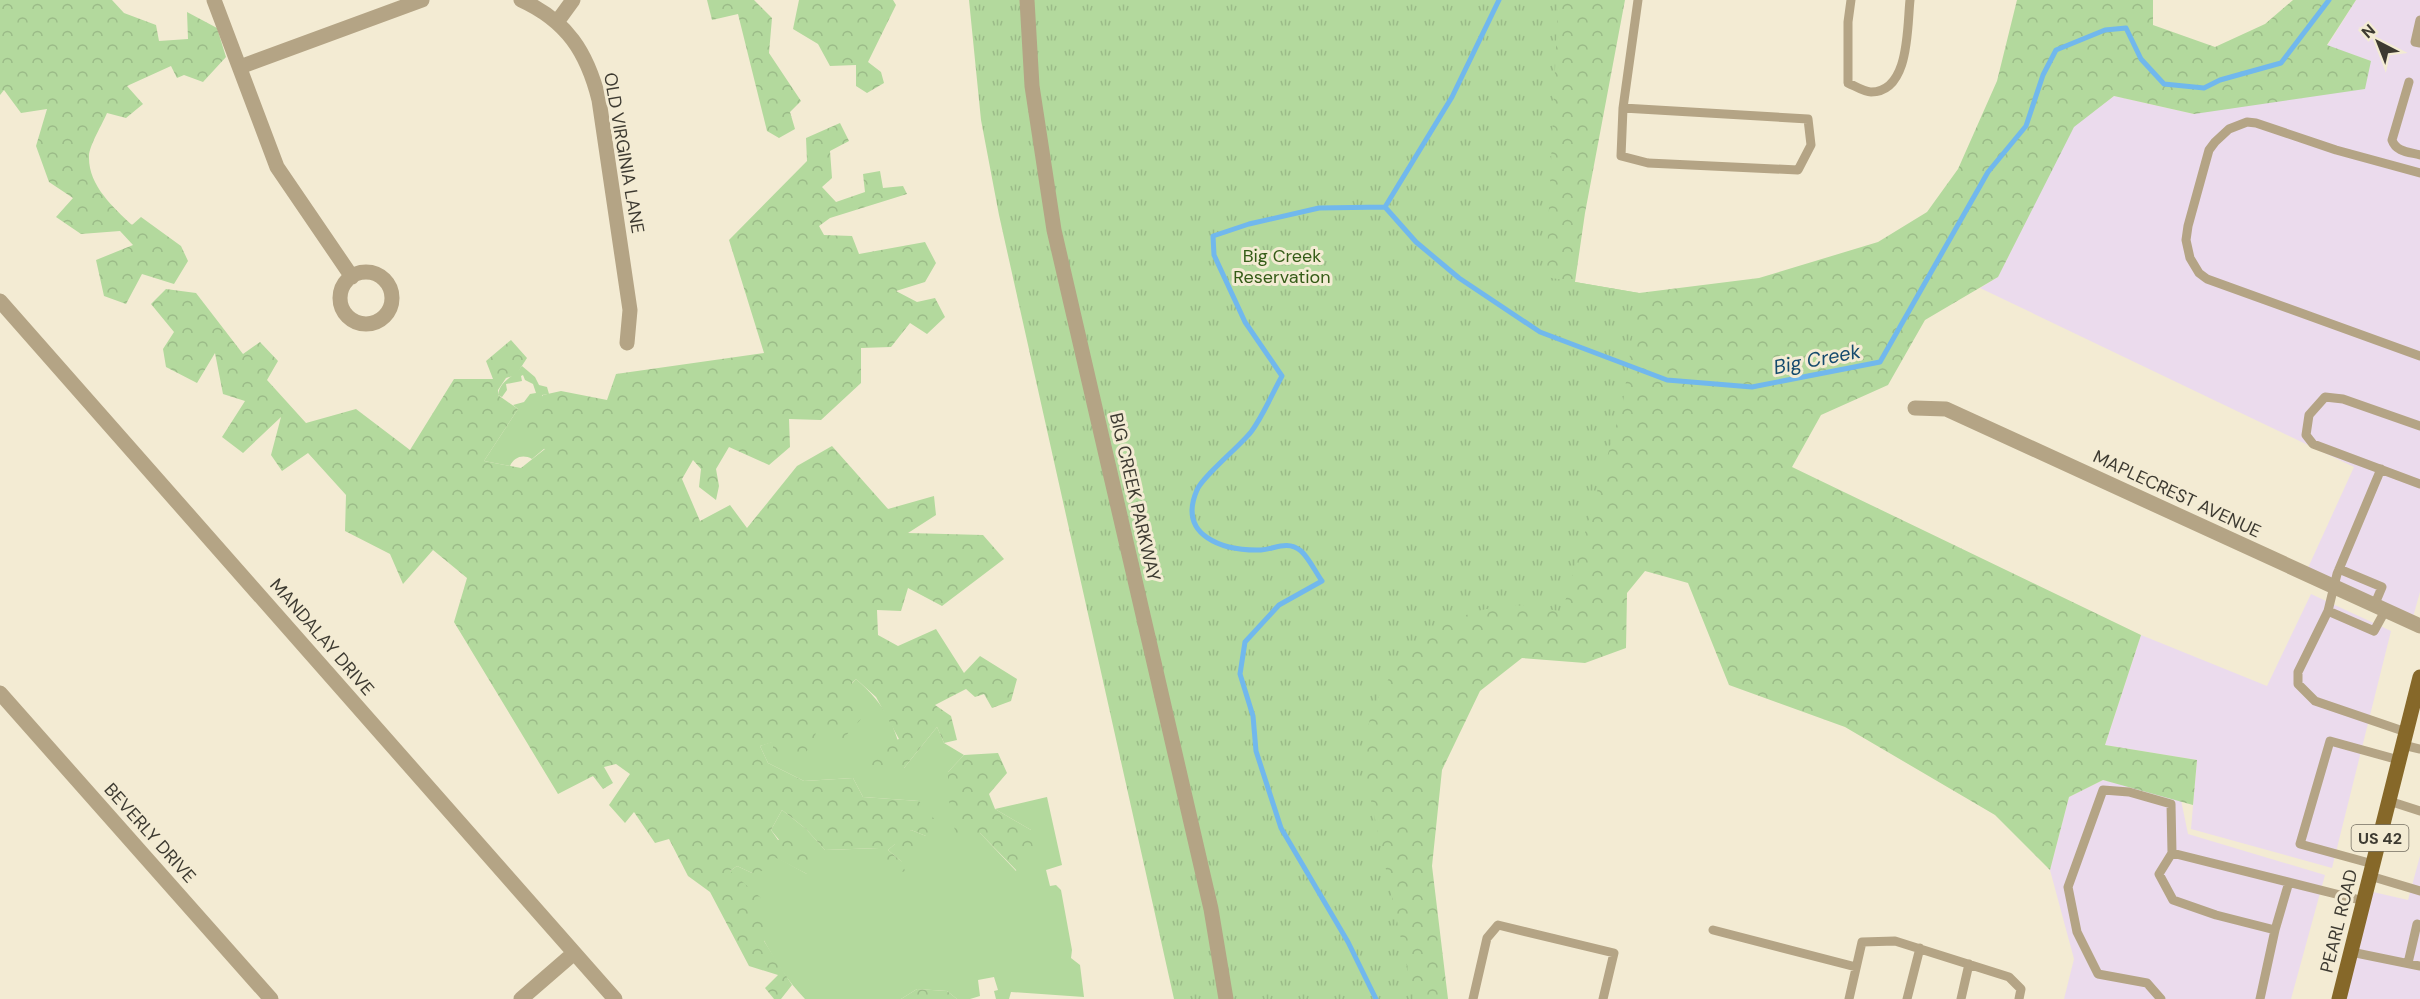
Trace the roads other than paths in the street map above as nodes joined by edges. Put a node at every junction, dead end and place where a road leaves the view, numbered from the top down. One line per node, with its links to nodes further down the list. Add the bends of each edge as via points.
1 (214, 0): 12 (street)
2 (422, 0): 12 (street)
3 (521, 0): 10 (street, OLD VIRGINIA LANE)
4 (573, 0): 10 (street)
5 (1027, 0): 54 (street, BIG CREEK PARKWAY, via 1032,86 1054,230 1211,909)
6 (1638, 0): 14 (lane)
7 (1851, 0): 8 (lane, via 1848,83 1870,92 1885,88 1898,76 1903,64)
8 (1910, 0)
9 (2420, 20): 11 (lane, via 2415,42)
10 (557, 22): 19 (street, OLD VIRGINIA LANE, via 572,38 593,75 630,310)
11 (2420, 44)
12 (240, 67): 17 (street, via 277,167)
13 (2409, 82): 15 (lane, via 2392,141 2400,150)
14 (1623, 108): 14 (lane, via 1622,156 1648,163 1798,170 1811,145 1808,119)
15 (2420, 155)
16 (2420, 173): 20 (lane, via 2256,123 2238,125 2209,150 2186,240 2194,265 2207,279)
17 (352, 277)
18 (0, 301): 46 (street, MANDALAY DRIVE)
19 (627, 343)
20 (2420, 356)
21 (1915, 408): 26 (street, MAPLECREST AVENUE, via 1946,409)
22 (2420, 426): 23 (lane, via 2343,399 2325,397 2309,415 2306,435 2313,444)
23 (2381, 469): 24 (lane); 25 (lane)
24 (2420, 484)
25 (2339, 569): 26 (lane); 27 (lane, via 2382,587)
26 (2333, 588): 27 (street, MAPLECREST AVENUE); 28 (lane)
27 (2380, 609): 28 (lane, via 2374,631); 29 (street, MAPLECREST AVENUE)
28 (2328, 611): 32 (lane, via 2298,672 2298,684 2315,701)
29 (2420, 626)
30 (2419, 685): 32 (main road, PEARL ROAD / US 42)
31 (0, 693): 51 (street, BEVERLY DRIVE)
32 (2403, 745): 33 (lane); 34 (main road, PEARL ROAD / US 42); 37 (lane, via 2330,741 2300,844)
33 (2420, 748)
34 (2389, 801): 35 (lane); 37 (main road, PEARL ROAD / US 42)
35 (2420, 811)
36 (2172, 853): 38 (lane); 43 (lane, via 2159,874 2173,900); 61 (lane, via 2171,804 2129,792 2103,790 2068,886 2077,932 2098,974 2147,983)
37 (2372, 870): 39 (lane); 40 (main road, PEARL ROAD / US 42)
38 (2289, 882): 40 (lane); 43 (lane)
39 (2420, 891)
40 (2364, 901): 45 (main road, PEARL ROAD / US 42)
41 (2420, 925): 47 (lane, via 2417,924)
42 (1713, 930): 50 (lane)
43 (2275, 930): 62 (lane)
44 (1920, 948): 48 (lane); 50 (lane, via 1895,941 1862,942); 58 (lane)
45 (2351, 952): 47 (lane); 63 (main road, PEARL ROAD / US 42)
46 (574, 953): 52 (street); 53 (street, MANDALAY DRIVE)
47 (2408, 963): 49 (lane)
48 (1969, 964): 59 (lane); 60 (lane, via 2009,977 2021,989)
49 (2420, 966)
50 (1856, 967): 57 (lane)
51 (271, 999)
52 (521, 999)
53 (615, 999)
54 (1227, 999)
55 (1473, 999): 56 (lane, via 1487,938 1498,925 1614,953)
56 (1603, 999)
57 (1848, 999)
58 (1907, 999)
59 (1961, 999)
60 (2019, 999)
61 (2161, 999)
62 (2260, 999)
63 (2340, 999)

